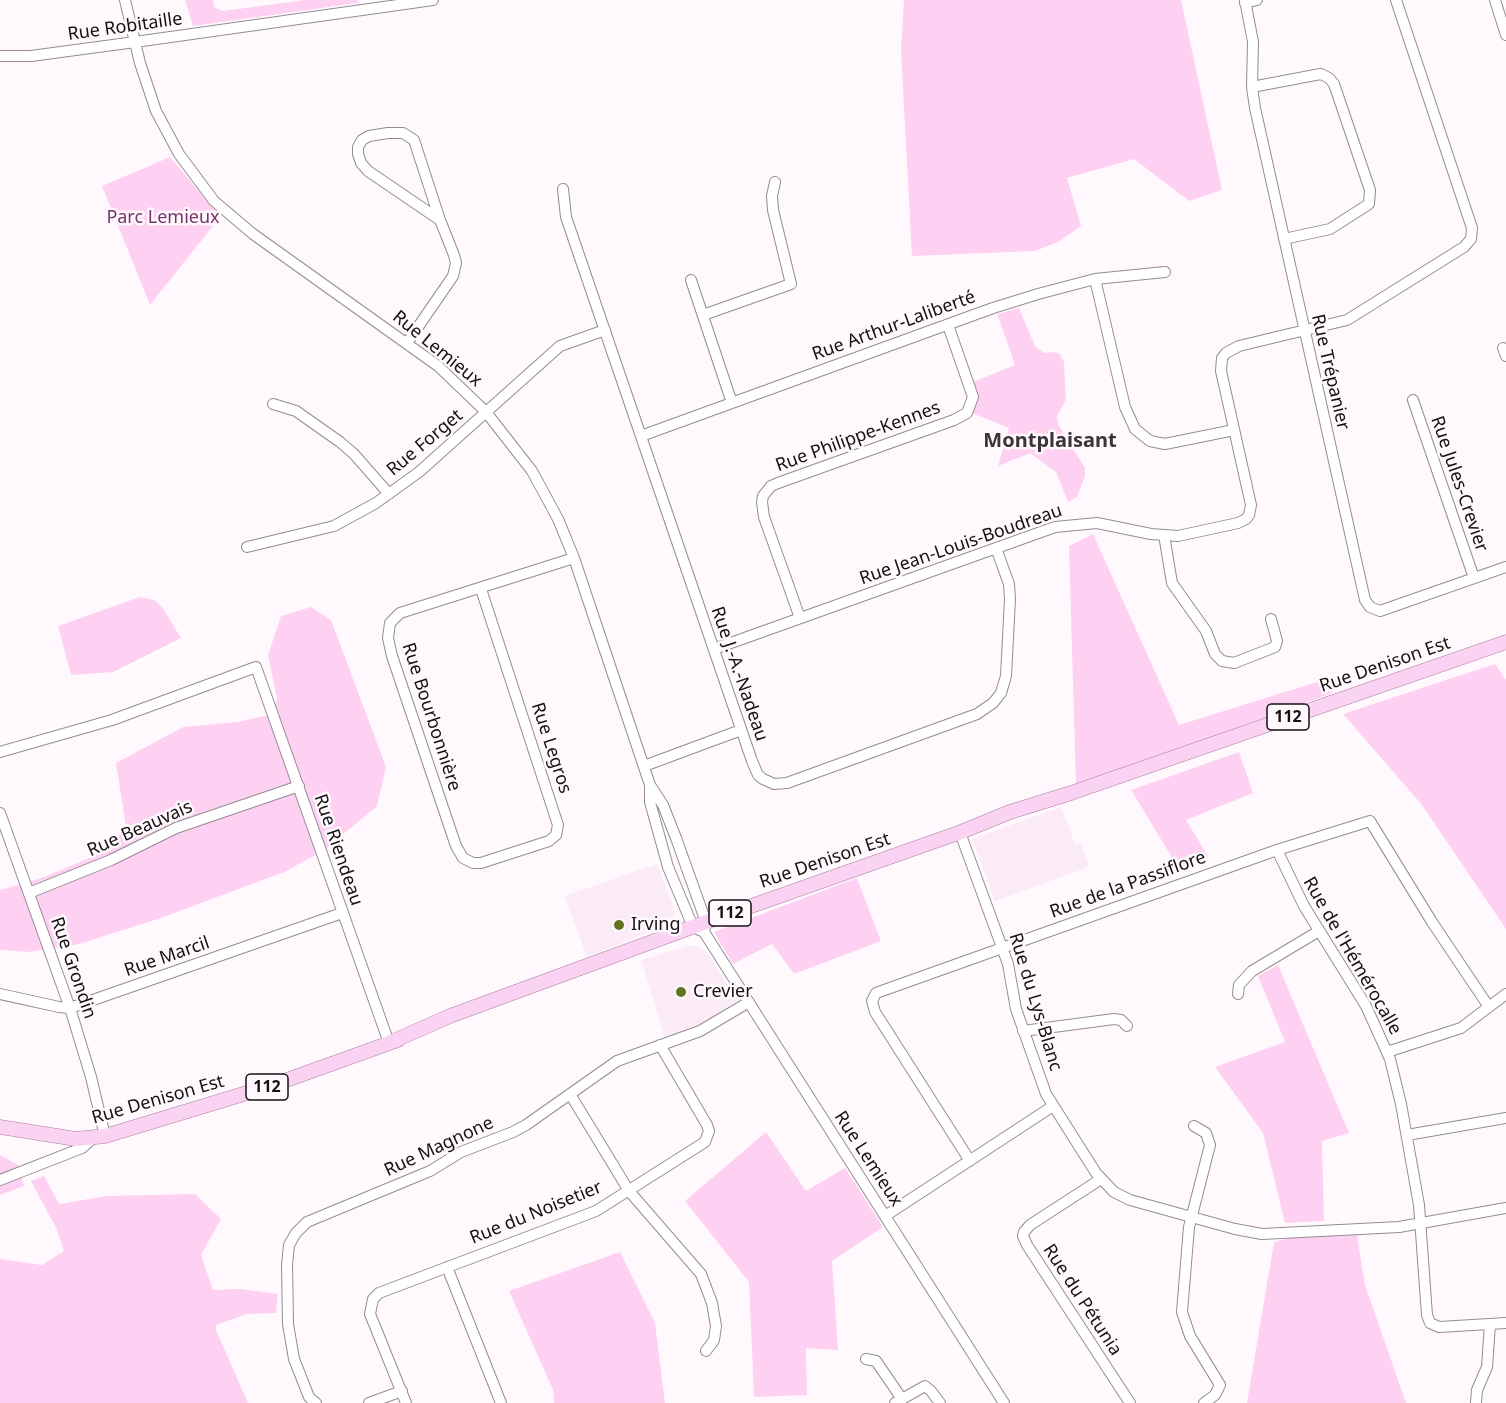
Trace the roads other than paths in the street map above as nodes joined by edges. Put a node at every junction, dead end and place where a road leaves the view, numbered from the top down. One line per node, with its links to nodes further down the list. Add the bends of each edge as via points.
1 (125, 0): 8 (street, Rue Lemieux)
2 (433, 0): 8 (street, Rue Robitaille)
3 (1257, 0): 6 (street)
4 (1396, 0): 21 (street, Rue Jean-Louis-Boudreau, via 1472,228 1471,239 1464,248 1352,318)
5 (1495, 0): 7 (street)
6 (1245, 1): 10 (street, Rue Trépanier, via 1253,42)
7 (1506, 35)
8 (135, 42): 9 (street, Rue Robitaille, via 31,56); 22 (street, Rue Lemieux, via 156,111 179,154 214,201 253,234)
9 (0, 56)
10 (1252, 87): 14 (street, Rue Trépanier); 14 (street, via 1321,74 1329,78 1370,190 1369,204 1330,229)
11 (775, 182): 18 (street, via 773,210 791,284)
12 (563, 189): 20 (street, Rue J.-A.-Nadeau, via 564,211)
13 (440, 220): 13 (street, via 418,149 409,135 388,133 362,140 358,154 368,171); 22 (street, via 450,241 455,269)
14 (1284, 239): 21 (street, Rue Trépanier)
15 (1165, 272): 17 (street, Rue Arthur-Laliberté)
16 (691, 279): 18 (street)
17 (1095, 279): 19 (street, Rue Arthur-Laliberté); 27 (street, via 1125,407 1135,429 1150,441 1165,444)
18 (703, 315): 24 (street)
19 (948, 325): 24 (street, Rue Arthur-Laliberté); 37 (street, Rue Philippe-Kennes, via 973,397 967,413 778,483 763,496 764,517)
20 (604, 330): 26 (street, Rue Forget, via 560,346); 28 (street, Rue J.-A.-Nadeau)
21 (1305, 331): 27 (street, Rue Jean-Louis-Boudreau, via 1232,348 1222,358 1221,377); 35 (street, Rue Trépanier, via 1367,603 1380,611)
22 (407, 343): 26 (street, Rue Lemieux, via 438,366)
23 (1413, 400): 35 (street, Rue Jules-Crevier)
24 (732, 403): 28 (street, Rue Arthur-Laliberté)
25 (273, 404): 29 (street, via 296,411 340,442)
26 (486, 412): 29 (street, Rue Forget); 33 (street, Rue Lemieux, via 532,471)
27 (1234, 430): 30 (street, Rue Jean-Louis-Boudreau, via 1251,505 1249,515 1234,525)
28 (641, 436): 40 (street, Rue J.-A.-Nadeau)
29 (389, 494): 31 (street, Rue Forget, via 334,526)
30 (1164, 535): 32 (street, Rue Jean-Louis-Boudreau, via 1106,523 1086,523 1046,530); 38 (street, via 1172,583 1222,661 1238,662 1275,647)
31 (247, 547)
32 (996, 548): 37 (street, Rue Jean-Louis-Boudreau); 41 (street, Rue J.-A.-Nadeau, via 1008,584 1006,676 1001,693 988,708 780,784 758,775)
33 (574, 558): 36 (street, Rue Bourbonnière); 43 (street, Rue Lemieux)
34 (1506, 567): 35 (street, Rue Trépanier)
35 (1474, 578)
36 (481, 588): 50 (street, Rue Legros, via 558,825 556,835 549,841); 50 (street, Rue Bourbonnière, via 400,614 388,629 392,656 456,846 463,858)
37 (800, 618): 40 (street, Rue Jean-Louis-Boudreau)
38 (1271, 619)
39 (1506, 642): 46 (main road, Rue Denison Est / 112)
40 (714, 649): 41 (street, Rue J.-A.-Nadeau)
41 (741, 730): 43 (street)
42 (0, 752): 45 (street, Rue Riendeau, via 95,726 256,668)
43 (644, 766): 44 (street, Rue Lemieux)
44 (650, 785): 53 (street, Rue Lemieux, via 676,838); 53 (street, Rue Lemieux, via 650,802 668,867)
45 (299, 786): 51 (street, Rue Beauvais, via 176,828); 52 (street, Rue Riendeau)
46 (1071, 793): 48 (main road, Rue Denison Est); 53 (main road, Rue Denison Est / 112)
47 (0, 813): 51 (street, Rue Grondin)
48 (962, 838): 53 (main road, Rue Denison Est); 55 (street, Rue du Lys-Blanc)
49 (1277, 850): 54 (street, Rue de l'Hémérocalle); 55 (street, Rue de la Passiflore); 60 (street, Rue de la Passiflore, via 1370,821)
50 (473, 863)
51 (29, 893): 61 (street, Rue Grondin)
52 (342, 913): 61 (street, Rue Marcil); 64 (street, Rue Riendeau)
53 (701, 927): 59 (street, Rue Lemieux); 64 (main road, Rue Denison Est, via 452,1023)
54 (1319, 931): 57 (street, via 1252,971 1239,984); 66 (street, Rue de l'Hémérocalle, via 1366,1006)
55 (1002, 947): 63 (street, Rue du Lys-Blanc); 74 (street, Rue de la Passiflore, via 882,990 872,1001 875,1012)
56 (0, 994): 61 (street, Rue Marcil)
57 (1238, 994)
58 (1506, 994): 60 (street)
59 (749, 1002): 65 (street, Rue Magnone, via 700,1031); 79 (street, Rue Lemieux)
60 (1489, 1007): 66 (street, via 1461,1028)
61 (70, 1008): 73 (street, Rue Grondin, via 91,1077)
62 (1127, 1026): 63 (street, via 1114,1018)
63 (1023, 1031): 68 (street, Rue du Lys-Blanc)
64 (389, 1043): 73 (main road, Rue Denison Est / 112, via 270,1086)
65 (660, 1045): 67 (street, Rue Magnone, via 617,1061); 77 (street, Rue du Noisetier, via 707,1125 708,1137)
66 (1387, 1052): 72 (street, Rue de l'Hémérocalle)
67 (570, 1094): 77 (street); 89 (street, Rue Magnone, via 513,1132 307,1222 296,1233 289,1245 286,1265 289,1341 309,1397)
68 (1053, 1106): 74 (street); 75 (street, Rue du Lys-Blanc)
69 (1506, 1118): 72 (street)
70 (1194, 1126): 80 (street, via 1206,1133 1210,1145)
71 (0, 1127): 73 (main road, Rue Denison Est / 112, via 54,1137)
72 (1407, 1135): 81 (street, Rue de l'Hémérocalle)
73 (99, 1138): 76 (street)
74 (970, 1161): 79 (street)
75 (1101, 1179): 80 (street, Rue du Lys-Blanc, via 1130,1200); 95 (street, Rue du Pétunia, via 1030,1225 1023,1236)
76 (0, 1180)
77 (629, 1191): 82 (street, Rue du Noisetier, via 596,1211); 85 (street, via 706,1284 716,1326 714,1340)
78 (1506, 1208): 81 (street, Rue du Lys-Blanc)
79 (885, 1216): 94 (street, Rue Lemieux)
80 (1192, 1217): 81 (street, Rue du Lys-Blanc, via 1262,1234 1399,1227); 96 (street, via 1182,1312 1190,1336 1220,1385)
81 (1422, 1222): 84 (street, Rue de l'Hémérocalle, via 1426,1315 1430,1323 1439,1327)
82 (447, 1267): 87 (street, Rue du Noisetier, via 379,1293 370,1306); 92 (street)
83 (1506, 1323): 84 (street, Rue de l'Hémérocalle)
84 (1490, 1324): 97 (street, via 1486,1373 1477,1390)
85 (706, 1352)
86 (866, 1359): 88 (street, via 876,1361)
87 (402, 1391): 90 (street); 91 (street, Rue du Noisetier)
88 (898, 1401): 93 (street, via 924,1386)
89 (316, 1403)
90 (369, 1403)
91 (406, 1403)
92 (501, 1403)
93 (939, 1403)
94 (1004, 1403)
95 (1130, 1403)
96 (1204, 1403)
97 (1476, 1403)

